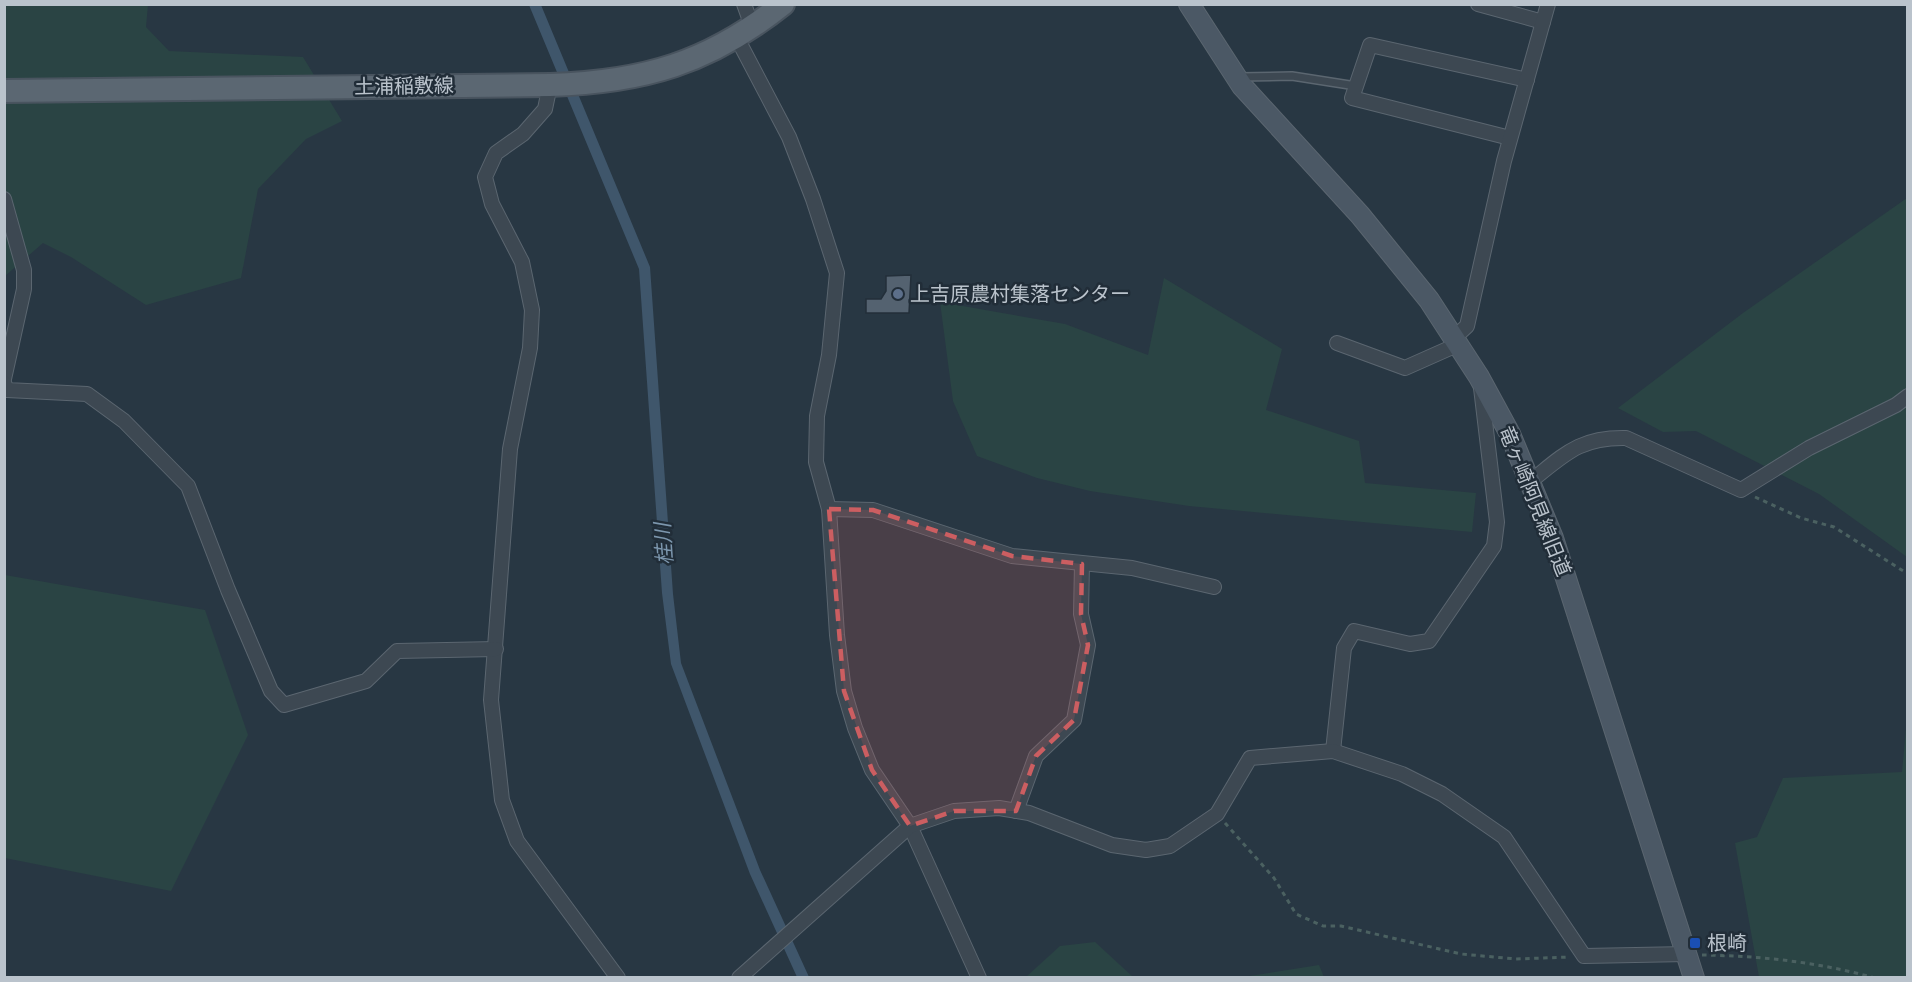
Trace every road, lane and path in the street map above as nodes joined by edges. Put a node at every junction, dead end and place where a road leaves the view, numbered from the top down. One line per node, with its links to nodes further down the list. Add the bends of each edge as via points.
1 (744, 4): 7 (street)
2 (783, 4): 7 (main road, 土浦稲敷線)
3 (1189, 4): 8 (street, 竜ヶ崎阿見線旧道)
4 (1478, 4): 6 (street)
5 (1548, 4): 6 (street)
6 (1544, 22): 9 (street)
7 (745, 34): 10 (main road, 土浦稲敷線, via 652,74 618,81); 22 (street, via 813,199 837,273 829,355 817,416 816,462)
8 (1236, 77): 11 (lane, via 1292,76); 15 (street, 竜ヶ崎阿見線旧道, via 1360,215)
9 (1527, 80): 11 (street, via 1370,45); 13 (street)
10 (550, 85): 12 (main road, 土浦稲敷線); 26 (street, via 545,110 523,134 496,153 485,177 492,204 522,262 532,310 530,348 510,449)
11 (1356, 86): 13 (street, via 1352,98)
12 (4, 91)
13 (1510, 138): 15 (street, via 1467,326)
14 (4, 199): 18 (street, via 24,270 24,289)
15 (1457, 340): 16 (street, via 1405,369); 17 (street, 竜ヶ崎阿見線旧道)
16 (1337, 343)
17 (1479, 377): 20 (street, 竜ヶ崎阿見線旧道); 27 (street, via 1497,522 1494,546 1429,641 1410,644 1354,631 1344,648)
18 (4, 381): 26 (street, via 7,390 19,392 87,394 124,421 188,486 271,692 284,705 366,681 397,651)
19 (1908, 396): 21 (street, via 1809,448)
20 (1531, 481): 21 (street, via 1586,441 1608,437 1626,438); 31 (street, 竜ヶ崎阿見線旧道, via 1553,538)
21 (1741, 490): 24 (path, via 1800,518 1834,527)
22 (829, 509): 23 (street, via 873,510 1012,556); 30 (street, via 844,691 872,770)
23 (1082, 564): 25 (street, via 1132,568); 28 (street, via 1082,614 1088,645 1074,720 1036,756)
24 (1908, 574)
25 (1214, 587)
26 (496, 649): 33 (street, via 491,700 502,800 518,841)
27 (1333, 751): 29 (street, via 1250,758); 32 (street, via 1402,774 1432,789 1504,837)
28 (1016, 811): 29 (street, via 1112,846 1146,850 1170,846); 30 (street, via 954,811)
29 (1217, 814): 32 (path, via 1274,878 1296,914 1323,926 1341,926 1461,954 1516,959)
30 (910, 826): 34 (street); 35 (street)
31 (1687, 954): 32 (street); 36 (street, 竜ヶ崎阿見線旧道); 37 (path, via 1754,956 1830,965)
32 (1584, 956)
33 (618, 978)
34 (739, 978)
35 (979, 978)
36 (1694, 978)
37 (1875, 978)

